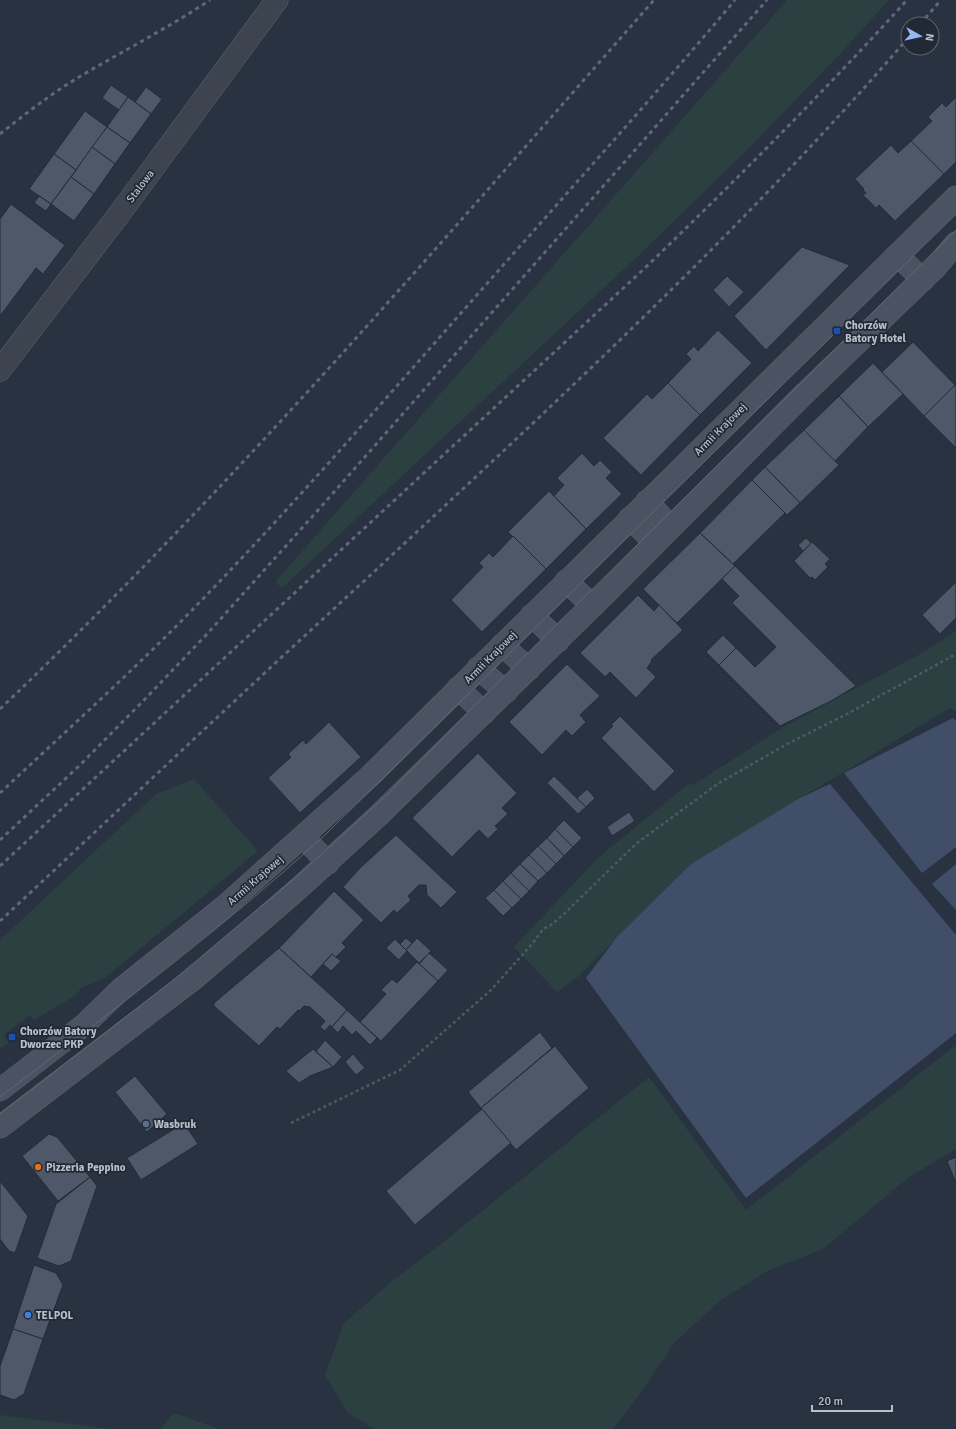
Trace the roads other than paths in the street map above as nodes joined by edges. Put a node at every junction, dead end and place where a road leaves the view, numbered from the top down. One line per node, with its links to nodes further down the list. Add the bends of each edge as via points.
1 (277, 0): 6 (street, Stalowa)
2 (956, 196): 4 (street, Armii Krajowej)
3 (956, 243): 5 (street)
4 (897, 255): 5 (street); 7 (street, Armii Krajowej)
5 (923, 280): 8 (street)
6 (0, 370)
7 (777, 373): 8 (street); 9 (street, Armii Krajowej)
8 (802, 396): 10 (street)
9 (713, 436): 10 (street); 11 (street, Armii Krajowej)
10 (737, 461): 13 (street)
11 (647, 501): 12 (street, Armii Krajowej); 13 (street)
12 (630, 518): 14 (street); 15 (street, Armii Krajowej)
13 (671, 527): 14 (street)
14 (655, 543): 16 (street)
15 (566, 581): 16 (street); 17 (street, Armii Krajowej)
16 (593, 606): 18 (street)
17 (532, 615): 18 (street); 19 (street, Armii Krajowej)
18 (558, 641): 21 (street)
19 (502, 644): 20 (street, Armii Krajowej); 21 (street)
20 (478, 668): 22 (street, Armii Krajowej); 23 (street)
21 (529, 669): 23 (street)
22 (458, 688): 24 (street); 25 (street, Armii Krajowej)
23 (506, 692): 24 (street)
24 (484, 713): 26 (street)
25 (361, 784): 26 (street); 27 (street, Armii Krajowej)
26 (386, 808): 28 (street)
27 (303, 837): 28 (street); 29 (street, Armii Krajowej, via 225,906)
28 (328, 863): 30 (street)
29 (156, 962): 30 (street); 31 (street, Armii Krajowej, via 121,989 84,1025)
30 (178, 990): 32 (street)
31 (0, 1090)
32 (0, 1127)

